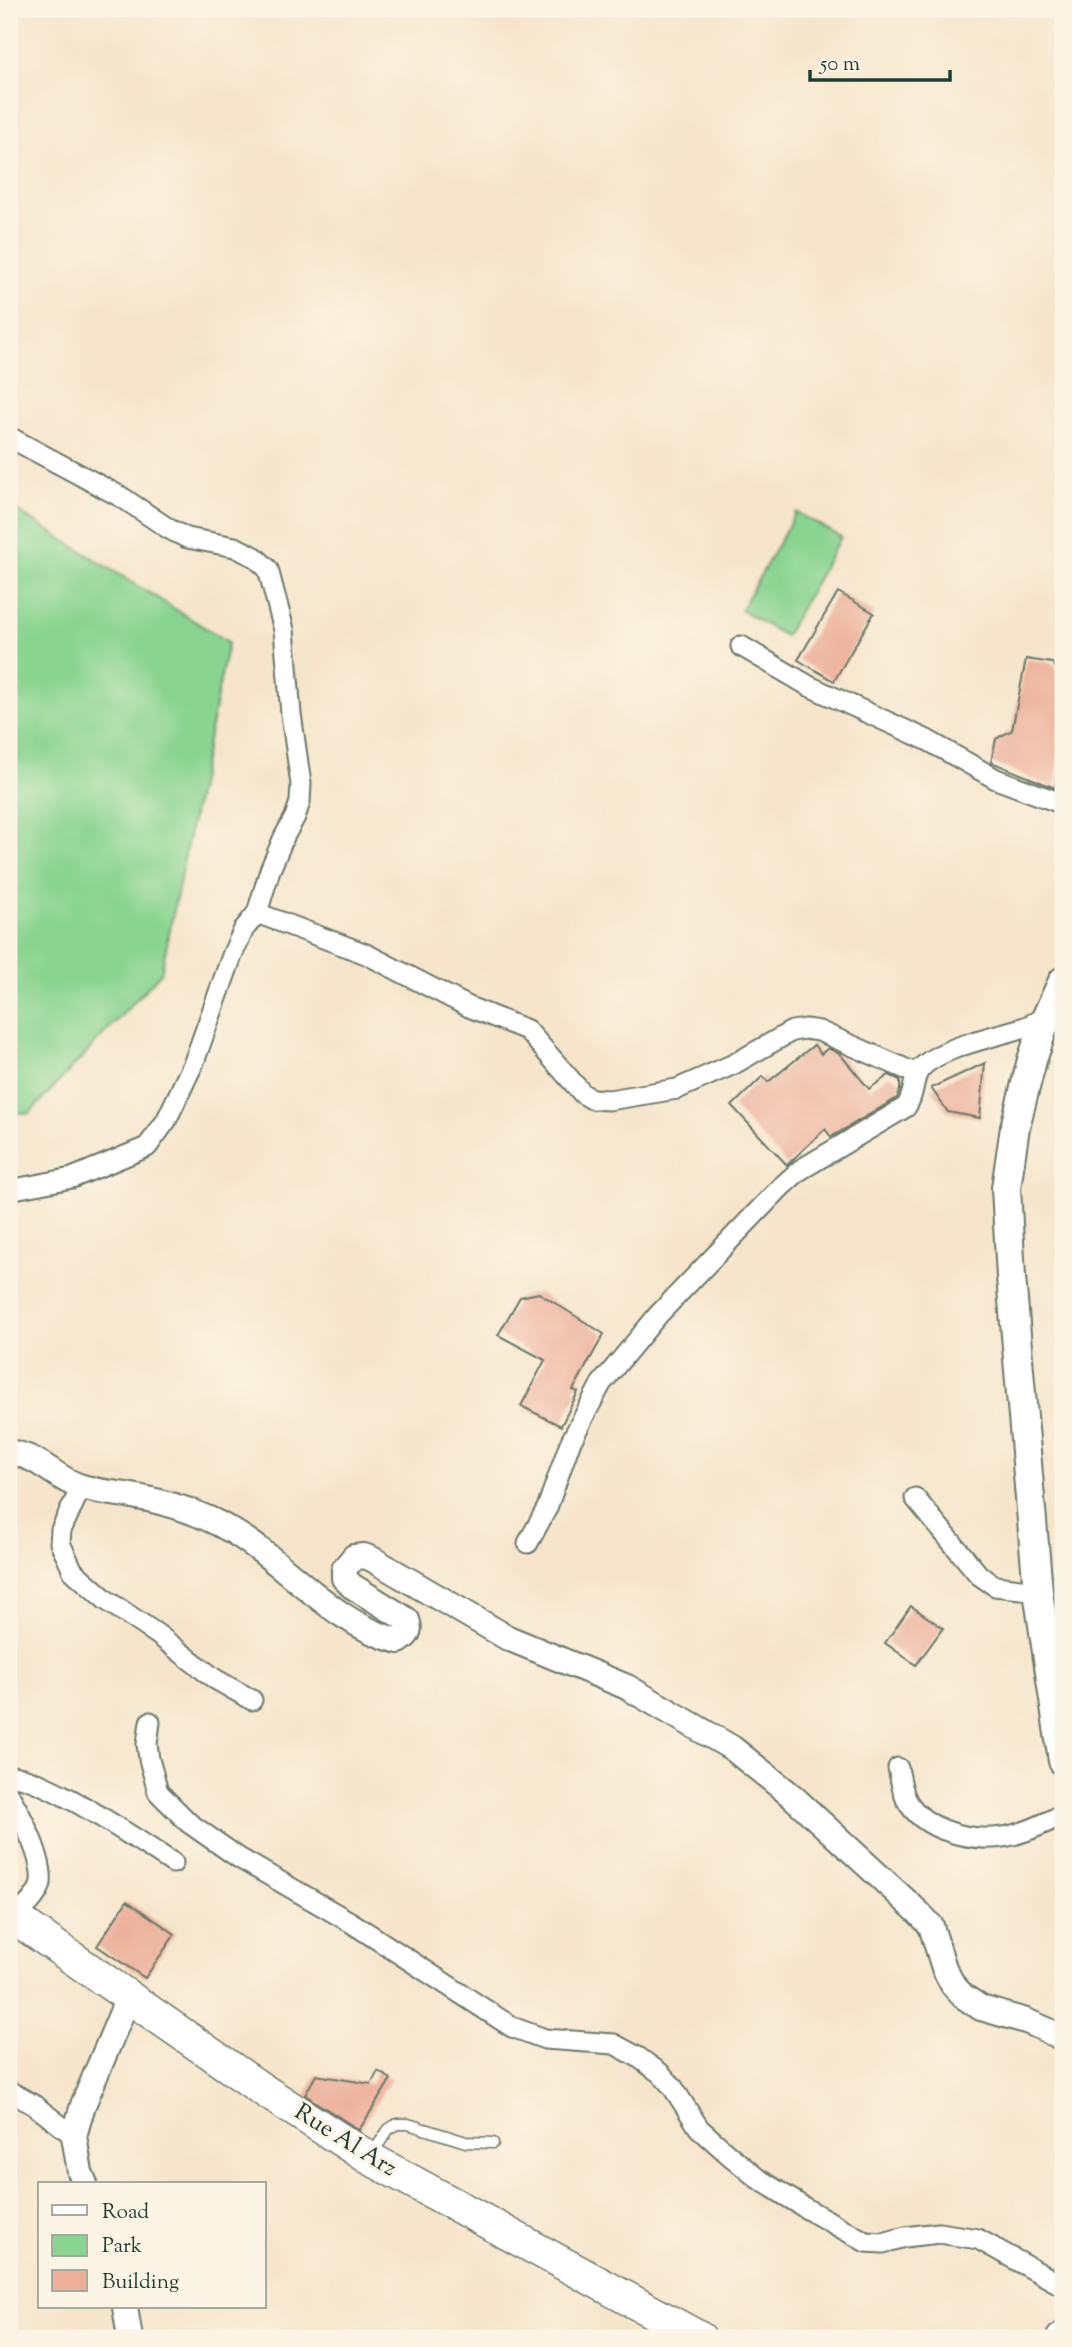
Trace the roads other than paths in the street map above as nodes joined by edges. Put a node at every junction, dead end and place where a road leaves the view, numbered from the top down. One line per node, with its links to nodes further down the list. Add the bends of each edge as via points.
1 (9, 437): 4 (street, via 123,498 169,529 187,538 235,547 268,569 284,630 302,784 300,802)
2 (741, 646): 3 (street, via 809,686 927,740 996,779)
3 (1063, 804)
4 (257, 913): 7 (street, via 366,954 527,1031 592,1099 677,1089 792,1031 805,1029); 8 (street, via 233,953 194,1062 166,1121 147,1147 72,1178)
5 (1063, 981): 6 (main road)
6 (1055, 1016): 7 (street, via 943,1055); 13 (main road, via 1028,1076 1006,1188)
7 (916, 1074): 12 (street, via 914,1094 906,1107 800,1170 672,1299 613,1368 586,1410)
8 (9, 1190)
9 (9, 1452): 10 (street, via 29,1456)
10 (78, 1486): 14 (street, via 60,1543 73,1571 215,1679); 25 (street, via 170,1504 204,1516 233,1532 349,1618 387,1638 399,1641 407,1636 407,1620 344,1578 344,1569 354,1556 372,1559 508,1638 627,1687 732,1748 765,1773 896,1891 931,1926 944,1968 962,1996)
11 (915, 1498): 13 (street, via 979,1575 995,1586)
12 (528, 1543)
13 (1038, 1591): 15 (main road)
14 (252, 1700)
15 (1059, 1716): 17 (main road)
16 (150, 1722): 31 (street, via 147,1744 158,1793 189,1823 512,2027 545,2039 614,2045 638,2057 660,2073 699,2128 728,2154 757,2178 857,2239 875,2244 939,2233 978,2239)
17 (1063, 1761)
18 (898, 1768): 21 (street, via 908,1803 916,1812 934,1826 972,1839 994,1840 1030,1831)
19 (9, 1776): 22 (street, via 34,1780)
20 (9, 1795): 23 (street, via 41,1874 38,1891)
21 (1063, 1814)
22 (173, 1863)
23 (12, 1916): 24 (main road, Rue Al Arz)
24 (128, 1998): 27 (street); 29 (main road, Rue Al Arz)
25 (1063, 2040)
26 (9, 2091): 27 (street)
27 (74, 2136): 30 (street)
28 (493, 2143): 29 (lane, via 466,2143 397,2124)
29 (369, 2158): 34 (main road, Rue Al Arz)
30 (84, 2182)
31 (1063, 2286)
32 (125, 2308): 33 (street)
33 (130, 2338)
34 (700, 2338)

